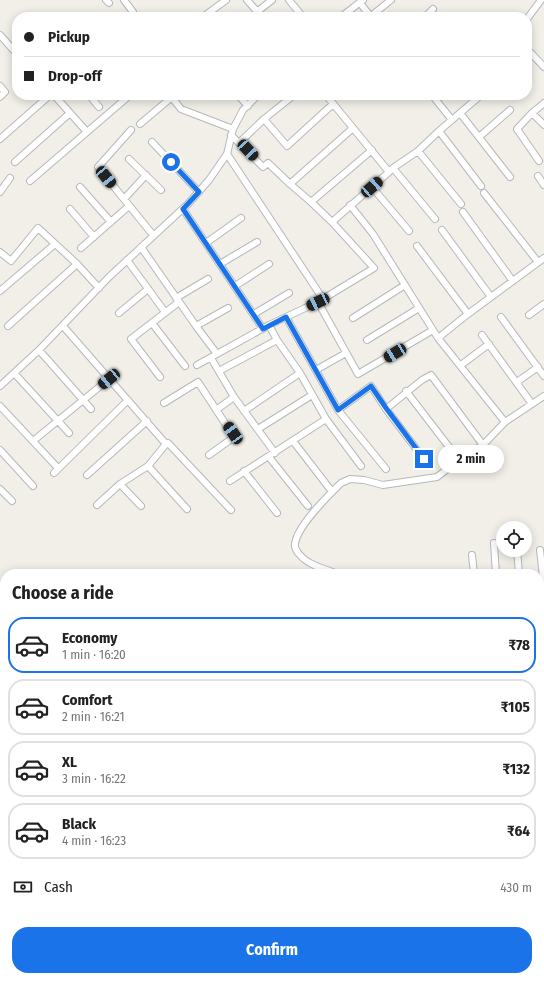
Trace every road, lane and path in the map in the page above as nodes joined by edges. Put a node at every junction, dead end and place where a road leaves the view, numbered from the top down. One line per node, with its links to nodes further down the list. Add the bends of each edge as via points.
1 (124, 0): 11 (street)
2 (226, 0): 12 (street)
3 (247, 0): 10 (street)
4 (272, 0): 10 (street)
5 (289, 0): 13 (street)
6 (391, 0): 16 (street)
7 (541, 0): 18 (street)
8 (362, 2): 14 (street); 15 (street)
9 (433, 9): 17 (street)
10 (258, 11)
11 (133, 12)
12 (210, 12)
13 (299, 12)
14 (348, 12)
15 (368, 12)
16 (376, 12)
17 (430, 12)
18 (532, 12)
19 (0, 34): 20 (street)
20 (12, 46)
21 (532, 54): 22 (street)
22 (544, 67)
23 (0, 86): 24 (street, via 5,92)
24 (0, 97)
25 (44, 100): 55 (street)
26 (58, 100): 42 (street)
27 (93, 100): 40 (street)
28 (124, 100): 52 (street)
29 (167, 100): 47 (street)
30 (174, 100): 53 (street, via 181,109)
31 (243, 100): 39 (street)
32 (253, 100): 39 (street)
33 (288, 100): 45 (street)
34 (330, 100): 38 (street)
35 (438, 100): 46 (street)
36 (475, 100): 43 (street)
37 (544, 103): 44 (street)
38 (333, 104): 45 (street, via 287,146); 49 (street)
39 (248, 106): 53 (street)
40 (99, 107)
41 (510, 110): 54 (street)
42 (70, 113): 52 (street); 63 (street)
43 (460, 113): 46 (street); 54 (street)
44 (532, 113): 48 (street); 62 (street, via 517,129)
45 (264, 120): 57 (street)
46 (452, 120): 51 (street)
47 (140, 124)
48 (544, 125)
49 (353, 128): 58 (street); 70 (street)
50 (131, 130): 79 (street, via 98,166)
51 (439, 131): 59 (street); 72 (street)
52 (87, 132): 69 (street)
53 (232, 132): 57 (street); 60 (street)
54 (479, 137): 67 (street)
55 (0, 138)
56 (152, 142): 77 (street)
57 (240, 142): 70 (street, via 263,167 268,163)
58 (372, 150): 64 (street); 80 (street)
59 (418, 151): 64 (street); 81 (street)
60 (227, 154): 77 (street); 118 (street)
61 (129, 159): 65 (street)
62 (539, 161)
63 (15, 162)
64 (391, 170): 74 (street); 88 (street)
65 (146, 175): 75 (street); 79 (street)
66 (538, 176): 71 (street)
67 (510, 177)
68 (10, 178): 76 (street)
69 (30, 181)
70 (290, 184): 80 (street)
71 (544, 185)
72 (481, 186)
73 (80, 187): 89 (street)
74 (372, 187): 82 (street); 92 (street)
75 (160, 190)
76 (0, 192)
77 (199, 192): 85 (street)
78 (484, 193): 104 (street)
79 (124, 199): 83 (street)
80 (311, 202): 90 (street)
81 (461, 204)
82 (350, 205): 90 (street); 110 (street, via 373,234)
83 (129, 206): 89 (street); 93 (street)
84 (70, 209): 94 (street)
85 (183, 209): 93 (street); 96 (street)
86 (463, 212): 109 (street)
87 (241, 218): 96 (street)
88 (435, 219)
89 (111, 222): 94 (street)
90 (332, 222): 118 (street, via 374,268)
91 (442, 230): 116 (street)
92 (408, 231)
93 (153, 235): 98 (street)
94 (94, 237): 100 (street)
95 (257, 242): 106 (street)
96 (206, 243): 106 (street)
97 (55, 244): 101 (street, via 38,228 11,261); 105 (street); 114 (street)
98 (141, 246): 103 (street); 117 (street)
99 (417, 246): 125 (street)
100 (81, 248)
101 (0, 252)
102 (544, 258): 104 (street)
103 (127, 260): 112 (street); 113 (street)
104 (538, 262): 109 (street)
105 (77, 264): 112 (street); 132 (street)
106 (220, 264): 111 (street)
107 (269, 264): 111 (street)
108 (208, 279): 117 (street)
109 (512, 280): 116 (street)
110 (405, 285): 121 (street); 129 (street)
111 (235, 286): 124 (street)
112 (99, 288): 133 (street)
113 (148, 289): 122 (street); 123 (street)
114 (0, 291)
115 (289, 293): 124 (street)
116 (491, 297): 125 (street)
117 (177, 300): 122 (street); 134 (street)
118 (320, 300): 127 (street); 143 (street)
119 (544, 304): 126 (street)
120 (228, 308): 134 (street)
121 (418, 308): 136 (street); 140 (street)
122 (165, 312): 130 (street)
123 (119, 313)
124 (254, 314): 135 (street)
125 (468, 314): 138 (street)
126 (529, 315)
127 (286, 317): 131 (street); 149 (street)
128 (501, 317): 148 (street)
129 (353, 318)
130 (152, 323): 147 (street); 154 (street, via 131,339)
131 (269, 325): 135 (street); 139 (street)
132 (8, 326)
133 (63, 326): 142 (street); 155 (street)
134 (196, 326): 144 (street)
135 (263, 329): 144 (street)
136 (433, 330): 138 (street); 143 (street, via 358,374)
137 (482, 335): 141 (street)
138 (438, 338): 146 (street)
139 (277, 340): 150 (street); 152 (street)
140 (367, 340)
141 (489, 344): 146 (street); 156 (street)
142 (39, 350): 151 (street); 162 (street)
143 (346, 353): 149 (street)
144 (214, 356): 145 (street); 150 (street)
145 (197, 365)
146 (460, 365): 175 (street)
147 (185, 366)
148 (538, 367): 153 (street); 156 (street)
149 (316, 370): 170 (street)
150 (219, 371): 161 (street)
151 (14, 373): 157 (street); 173 (street)
152 (300, 373): 159 (street); 171 (street)
153 (544, 376)
154 (160, 377)
155 (109, 379): 162 (street); 163 (street)
156 (517, 382): 165 (street)
157 (0, 386)
158 (406, 391): 167 (street); 181 (street, via 431,375); 187 (street)
159 (312, 395): 172 (street); 176 (street)
160 (544, 396): 165 (street)
161 (234, 397): 169 (street); 171 (street)
162 (83, 400): 168 (street); 173 (street)
163 (128, 400): 174 (street); 178 (street, via 56,471)
164 (164, 403): 169 (street, via 198,382)
165 (532, 404): 175 (street)
166 (0, 406): 178 (street)
167 (386, 408): 170 (street, via 371,386); 186 (street)
168 (91, 409)
169 (216, 410): 184 (street, via 234,437)
170 (338, 410): 190 (street)
171 (244, 411): 176 (street)
172 (326, 419): 179 (street); 189 (street)
173 (58, 421): 177 (street); 178 (street)
174 (147, 421): 180 (street); 192 (street)
175 (505, 422): 181 (street)
176 (258, 429): 183 (street)
177 (69, 433)
178 (33, 441)
179 (293, 441): 183 (street); 197 (street)
180 (166, 444): 188 (street); 203 (street, via 168,443)
181 (483, 445): 187 (street)
182 (0, 450): 195 (street)
183 (275, 453): 185 (street)
184 (209, 455)
185 (269, 457): 191 (street); 201 (street)
186 (424, 459)
187 (459, 460): 209 (street, via 437,477 384,485 350,479 341,483 302,526 295,544 300,555 307,561)
188 (148, 466): 194 (street); 202 (street)
189 (361, 466)
190 (386, 469)
191 (244, 471): 193 (street); 204 (street)
192 (87, 475)
193 (230, 481)
194 (120, 484): 199 (street); 200 (street)
195 (33, 486)
196 (0, 489): 198 (street)
197 (330, 489)
198 (12, 502)
199 (97, 505)
200 (141, 506)
201 (308, 506)
202 (187, 509)
203 (231, 510)
204 (277, 513)
205 (494, 543): 211 (street)
206 (540, 550): 213 (street)
207 (472, 555): 210 (street)
208 (518, 557): 212 (street)
209 (326, 569)
210 (473, 569)
211 (496, 569)
212 (519, 569)
213 (542, 569)

